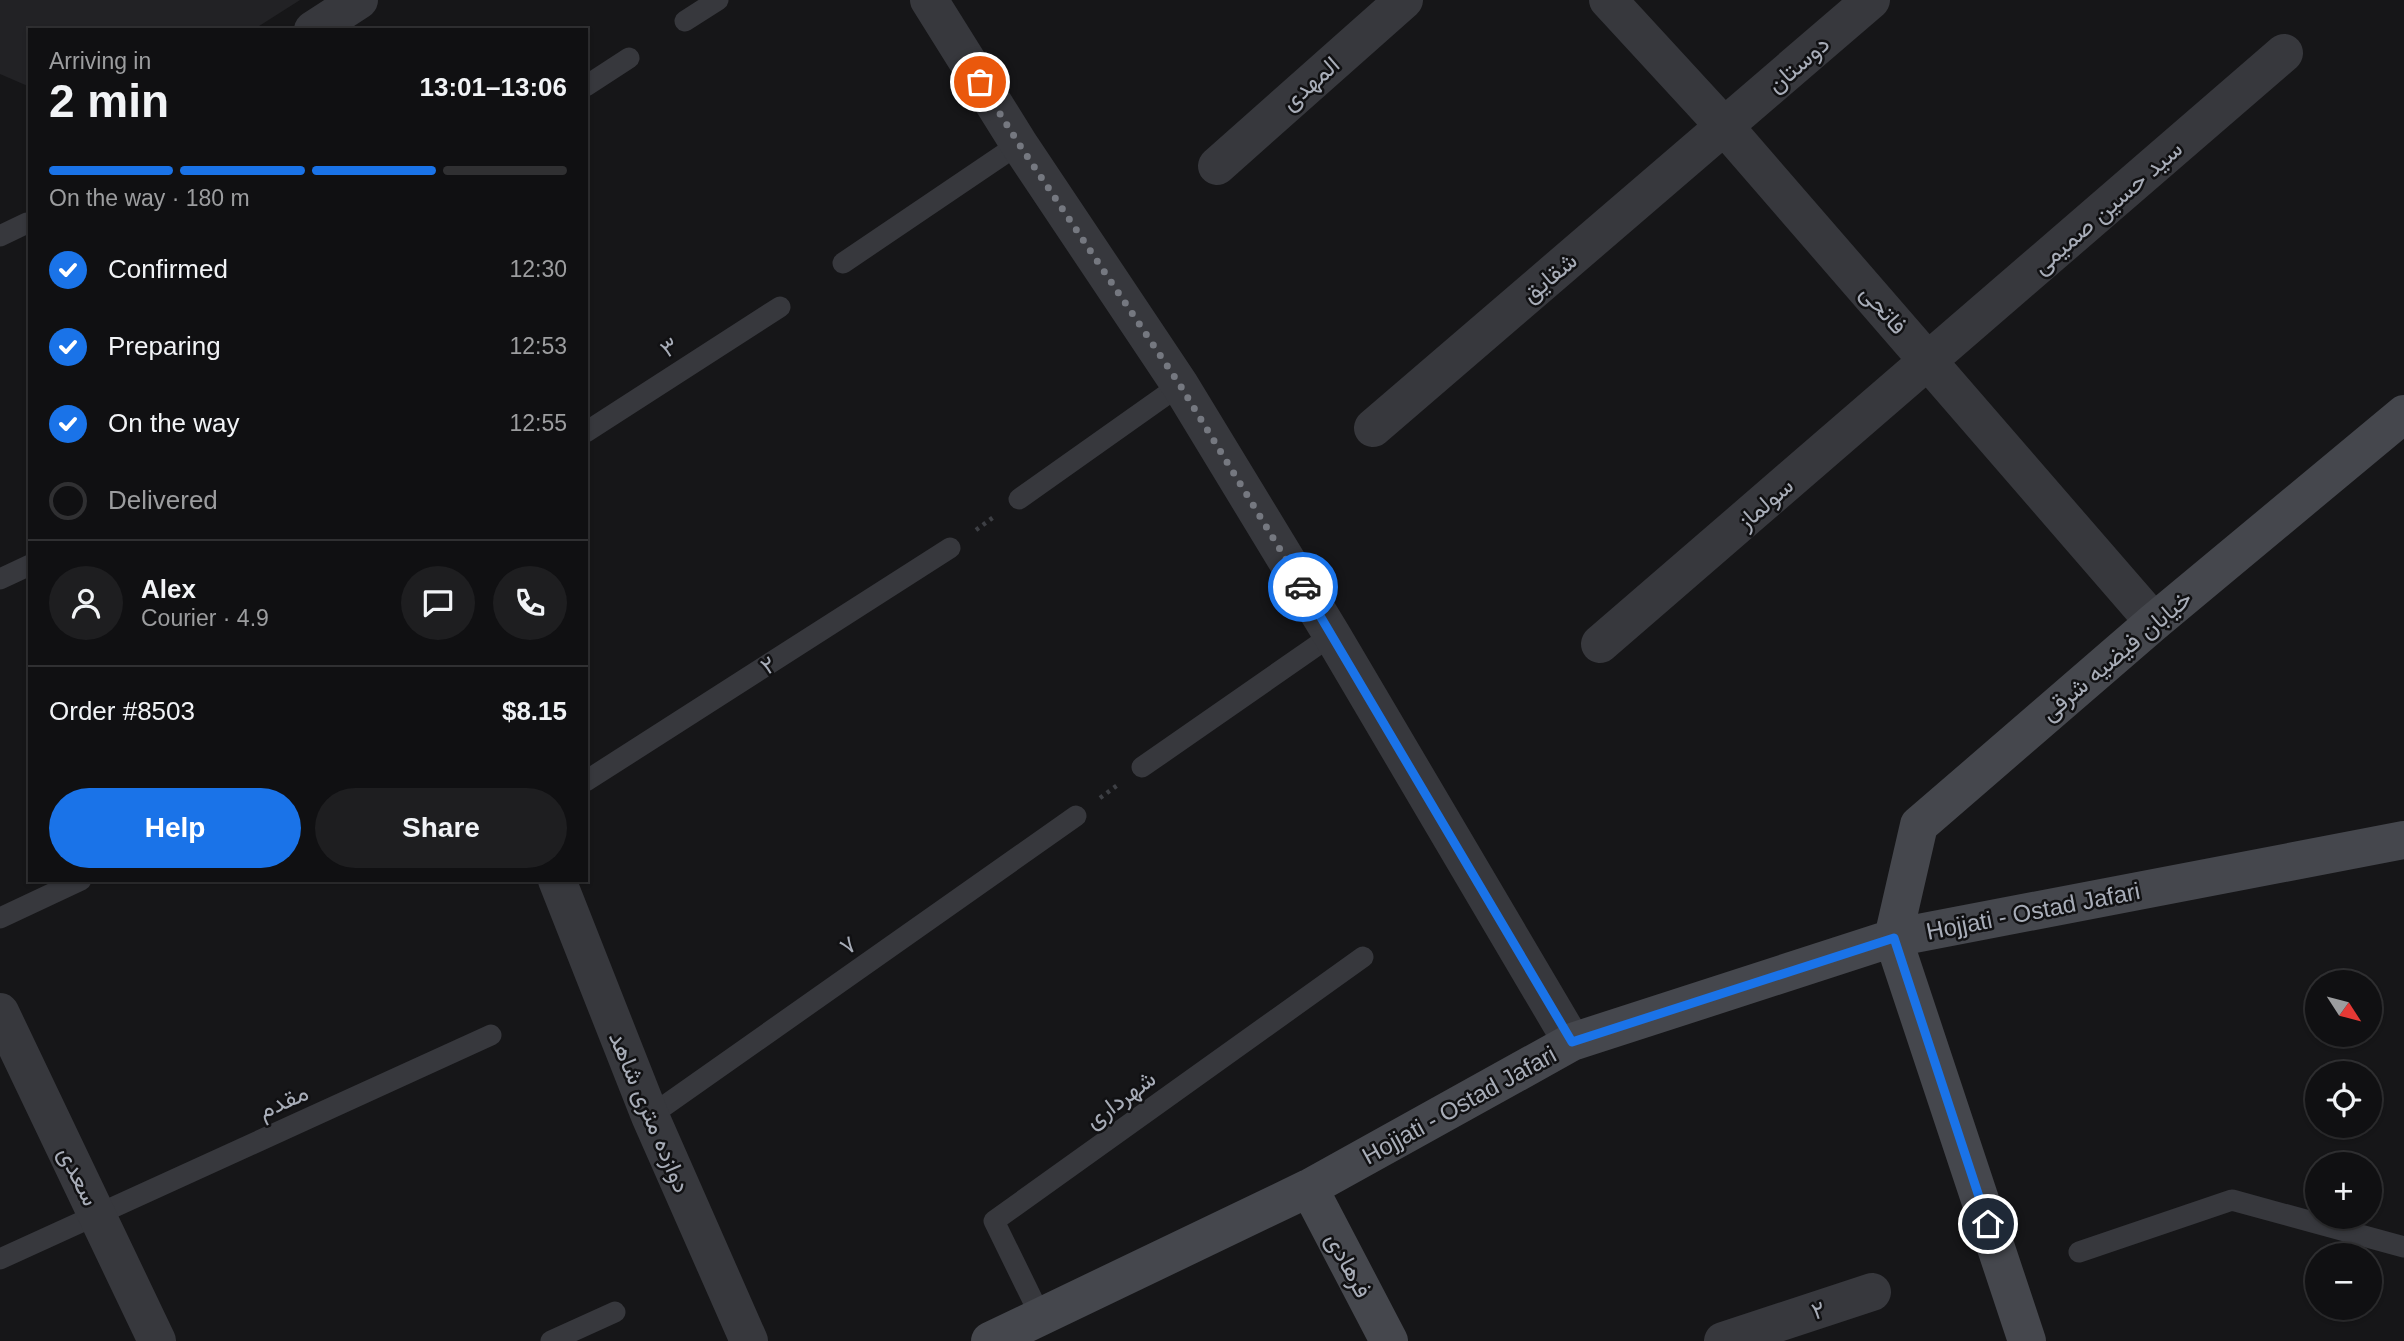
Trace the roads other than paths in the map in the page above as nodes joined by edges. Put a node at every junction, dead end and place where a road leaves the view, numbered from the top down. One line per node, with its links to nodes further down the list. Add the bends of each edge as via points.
1 (359, 0): 8 (street)
2 (718, 0): 7 (lane)
3 (929, 0): 13 (street)
4 (1404, 0): 14 (street, المهدی)
5 (1608, 0): 12 (street, فاتحی)
6 (1871, 0): 12 (street, دوستان)
7 (685, 21)
8 (316, 28)
9 (2284, 53): 19 (street, سید حسین صمیمی)
10 (629, 58): 11 (lane)
11 (588, 85)
12 (1725, 127): 19 (street, فاتحی); 22 (street, شقایق)
13 (1019, 144): 17 (lane); 20 (street)
14 (1217, 166)
15 (27, 223): 16 (lane)
16 (0, 236)
17 (843, 262)
18 (780, 307): 23 (lane, ۳)
19 (1930, 361): 28 (street, فاتحی); 30 (street, سولماز)
20 (1180, 385): 24 (lane); 29 (street)
21 (2404, 414): 28 (main road, خیابان فیضیه شرقی)
22 (1373, 428)
23 (588, 431)
24 (1019, 499)
25 (950, 548): 32 (lane, ۲)
26 (28, 566): 27 (lane)
27 (0, 579)
28 (2154, 622): 38 (main road, خیابان فیضیه شرقی, via 1919,825)
29 (1332, 635): 31 (lane); 42 (street)
30 (1600, 644)
31 (1142, 767)
32 (588, 780)
33 (1076, 816): 43 (lane, ۷)
34 (2404, 840): 38 (main road, Hojjati - Ostad Jafari)
35 (78, 882): 37 (lane)
36 (558, 882): 43 (street, دوازده متری شاهد)
37 (0, 918)
38 (1894, 938): 42 (main road, Hojjati - Ostad Jafari); 58 (main road)
39 (1363, 957): 51 (lane, شهرداری, via 994,1221)
40 (0, 1012): 45 (street, سعدی)
41 (491, 1035): 45 (lane, مقدم)
42 (1572, 1042): 44 (main road, Hojjati - Ostad Jafari)
43 (650, 1116): 54 (street, دوازده متری شاهد)
44 (1308, 1188): 51 (main road, Hojjati - Ostad Jafari); 56 (main road, فرهادی)
45 (97, 1214): 48 (lane, مقدم); 52 (street, سعدی)
46 (2404, 1247): 47 (lane, via 2232,1200)
47 (2079, 1252)
48 (0, 1259)
49 (1872, 1292): 57 (street, ۲)
50 (615, 1312): 53 (lane)
51 (1041, 1317): 55 (main road, Hojjati - Ostad Jafari)
52 (158, 1341)
53 (551, 1341)
54 (749, 1341)
55 (990, 1341)
56 (1389, 1341)
57 (1723, 1341)
58 (2026, 1341)

